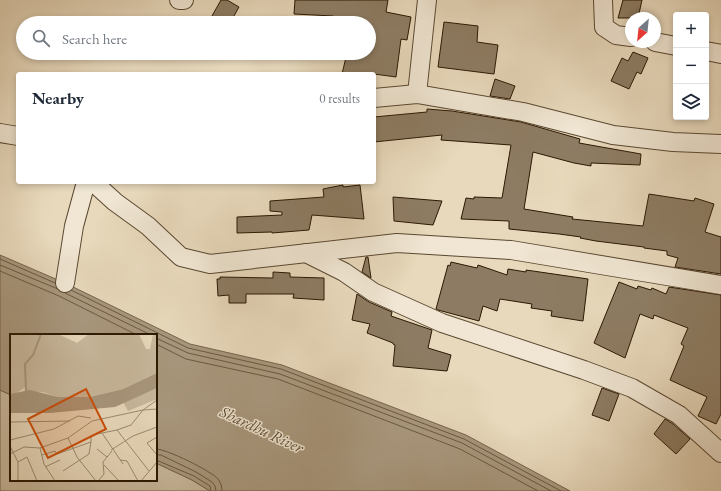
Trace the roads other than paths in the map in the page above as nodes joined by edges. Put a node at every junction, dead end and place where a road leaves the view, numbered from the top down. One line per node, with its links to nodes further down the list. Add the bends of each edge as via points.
1 (179, 0): 2 (street)
2 (184, 0)
3 (427, 0): 10 (street)
4 (603, 0): 5 (street, via 604,27)
5 (625, 36)
6 (661, 43): 7 (street)
7 (673, 45)
8 (709, 52): 9 (street)
9 (721, 54)
10 (417, 94): 11 (street); 14 (street, via 522,112 614,135 673,142)
11 (376, 98)
12 (0, 133): 13 (street)
13 (16, 136)
14 (721, 144)
15 (85, 184): 18 (street, via 74,226)
16 (95, 184): 17 (street, via 148,226 181,257 210,264)
17 (306, 253): 19 (street, via 397,243 511,250); 20 (street, via 344,272 373,292 442,324 632,388 679,415)
18 (65, 283)
19 (721, 285)
20 (721, 453)

